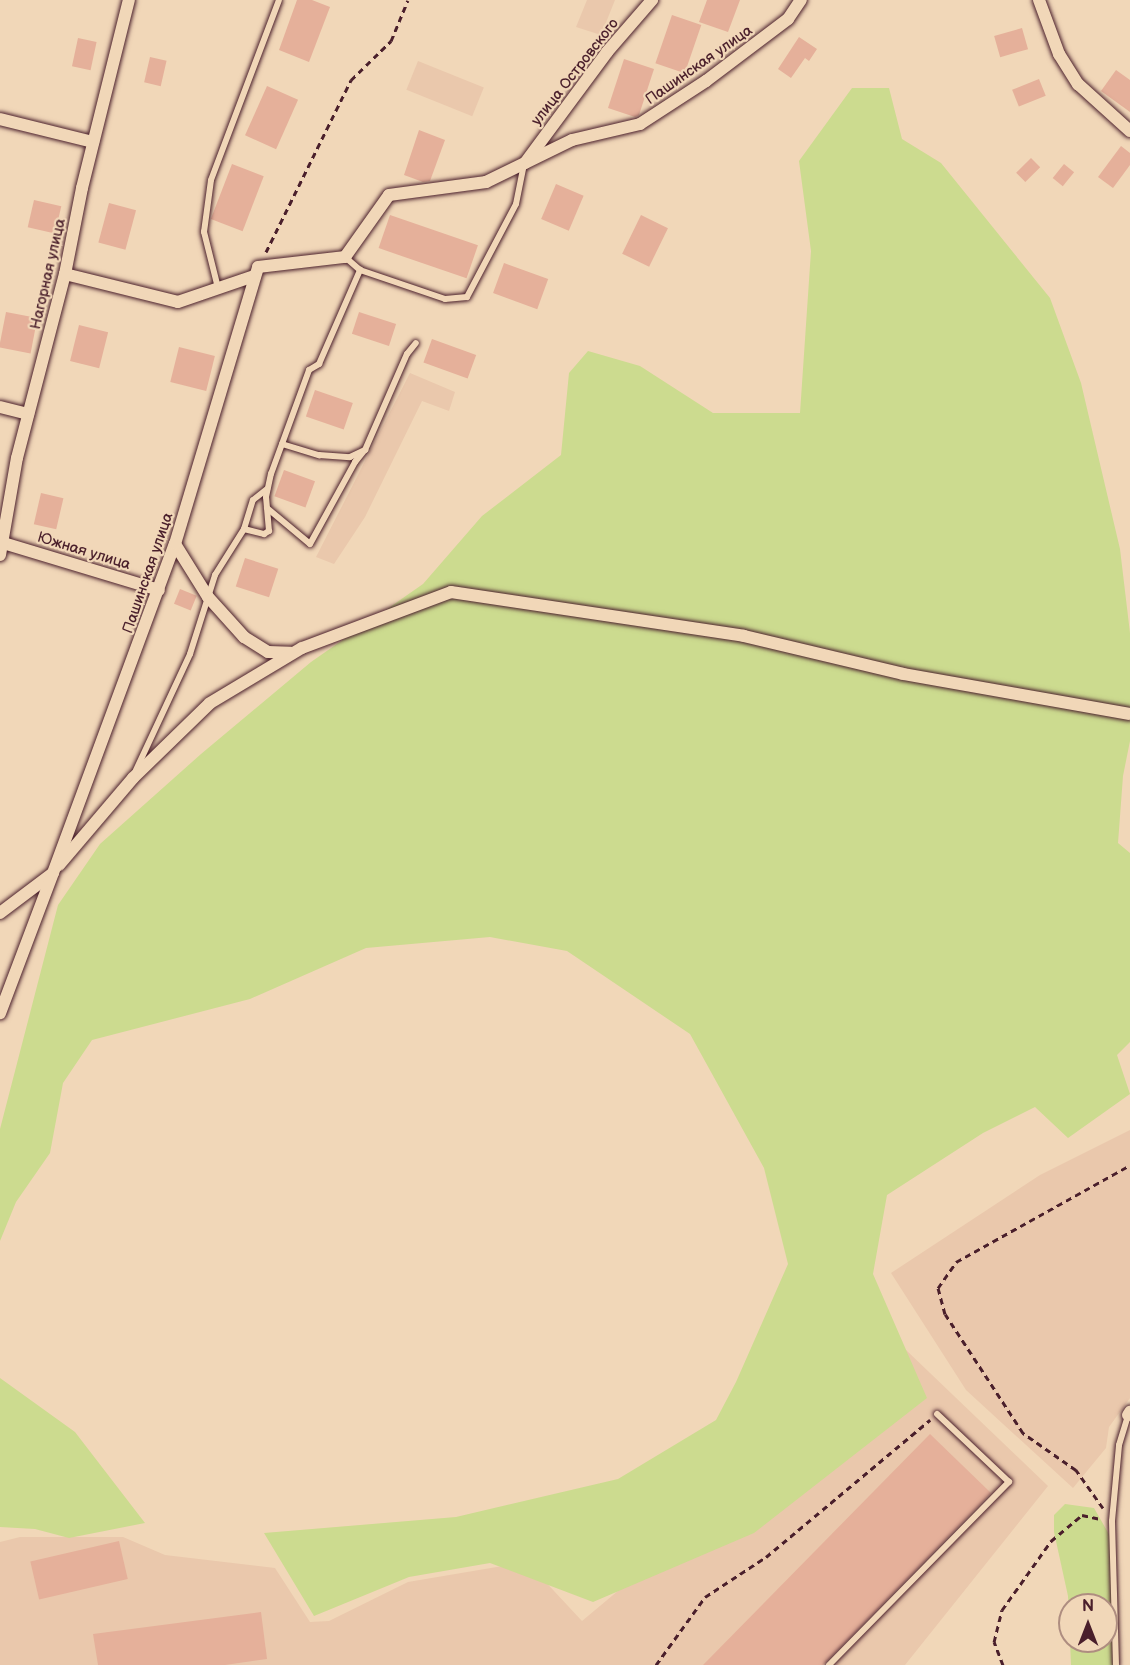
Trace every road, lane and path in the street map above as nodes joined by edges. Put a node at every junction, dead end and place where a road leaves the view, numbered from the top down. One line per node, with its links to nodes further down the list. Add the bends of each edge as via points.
1 (129, 0): 9 (street, Нагорная улица)
2 (279, 0): 15 (lane, via 211,180 204,232)
3 (408, 0): 13 (path, via 391,41 351,80)
4 (652, 0): 10 (street, улица Островского, via 607,52)
5 (801, 0): 10 (street, Пашинская улица, via 779,26 640,124 572,140)
6 (1039, 0): 8 (street, via 1059,54 1078,84)
7 (0, 119): 9 (street)
8 (1130, 131)
9 (93, 142): 14 (street, Нагорная улица)
10 (524, 164): 11 (street, Пашинская улица, via 486,182 389,195); 12 (lane, via 516,204 467,297 445,299)
11 (345, 258): 12 (lane); 13 (street)
12 (360, 270): 19 (lane, via 319,364 309,370)
13 (256, 271): 15 (street); 25 (street, Пашинская улица)
14 (65, 274): 15 (street, via 178,302); 18 (street, Нагорная улица)
15 (218, 288)
16 (416, 343): 20 (lane, via 407,354)
17 (0, 407): 18 (street)
18 (28, 414): 24 (street, Нагорная улица)
19 (282, 444): 20 (lane, via 319,455 350,457); 21 (lane)
20 (365, 450): 22 (lane, via 310,544)
21 (268, 489): 22 (lane); 23 (lane, via 253,500)
22 (267, 508): 23 (lane, via 269,531 264,534)
23 (244, 529): 28 (lane, via 215,575)
24 (2, 542): 26 (street, Нагорная улица); 27 (street, Южная улица)
25 (175, 544): 27 (street, Пашинская улица); 28 (street)
26 (0, 555)
27 (159, 590): 32 (street, Пашинская улица)
28 (208, 597): 29 (street, via 244,637 268,652); 31 (lane, via 190,654)
29 (292, 653): 30 (street, via 451,592 744,636 903,674); 31 (street, via 210,703)
30 (1130, 714)
31 (133, 778): 32 (street)
32 (53, 873): 33 (street); 34 (street, Пашинская улица)
33 (0, 913)
34 (0, 1013)
35 (1130, 1165): 38 (path, via 957,1262 938,1288 945,1314 1023,1433 1076,1470)
36 (937, 1414): 39 (path, via 766,1557 705,1597); 40 (lane, via 1009,1482)
37 (1129, 1416): 38 (lane, via 1119,1444)
38 (1112, 1521): 41 (path, via 1082,1515 1051,1541 1002,1610 994,1642); 42 (lane)
39 (656, 1665)
40 (829, 1665)
41 (1003, 1665)
42 (1116, 1665)

